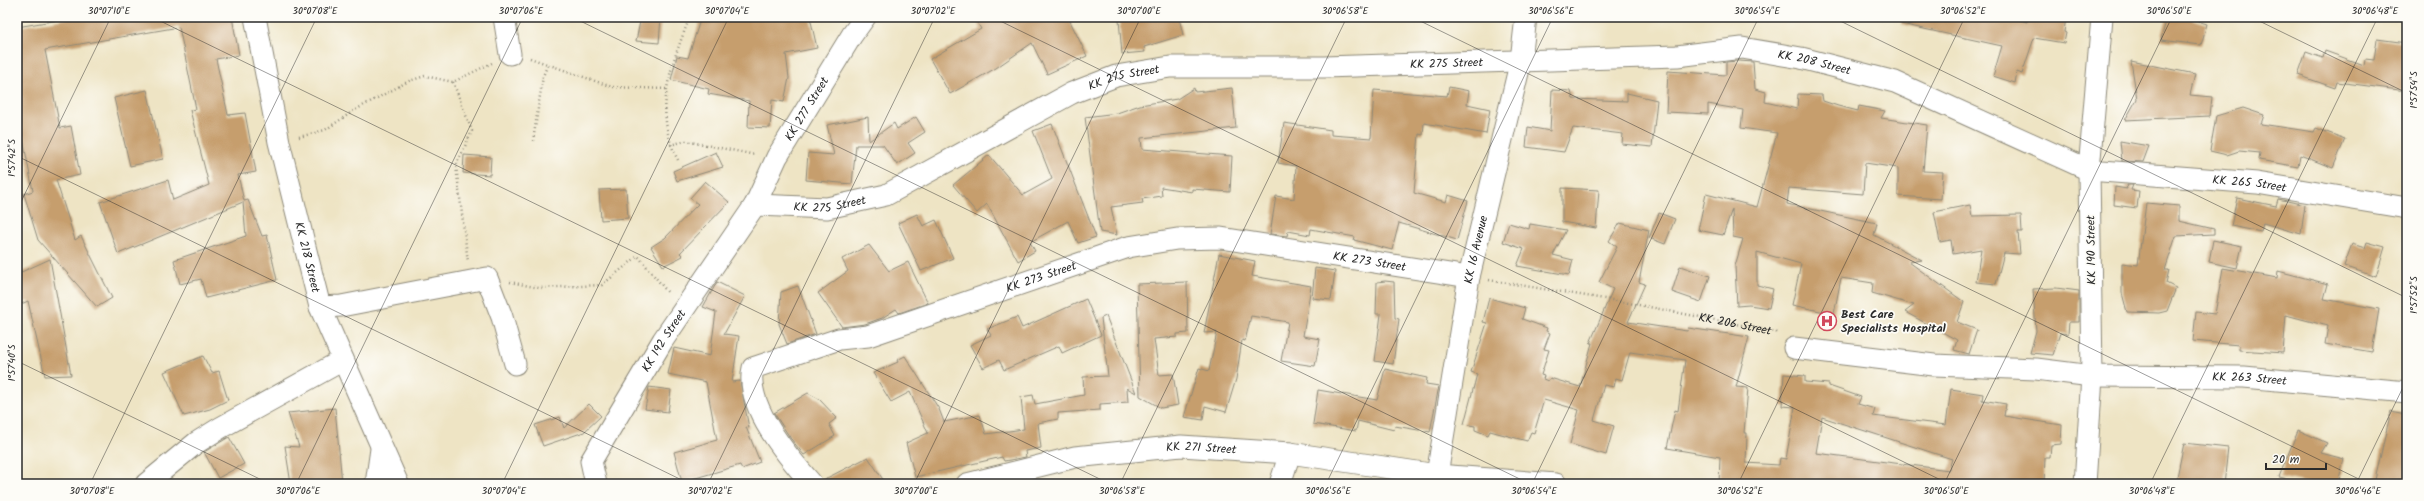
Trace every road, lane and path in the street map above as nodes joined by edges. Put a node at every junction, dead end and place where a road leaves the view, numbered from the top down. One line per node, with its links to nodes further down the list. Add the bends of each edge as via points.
1 (255, 17): 13 (street, KK 218 Street)
2 (504, 17): 7 (street)
3 (690, 17): 11 (path, via 670,66)
4 (865, 17): 15 (street, KK 277 Street)
5 (1526, 17): 8 (street, KK 16 Avenue)
6 (2102, 17): 17 (street, KK 190 Street)
7 (510, 54): 9 (path, via 520,54); 10 (path)
8 (1521, 60): 17 (street, KK 208 Street, via 1677,56 1742,48 1801,58 1895,82); 18 (street, KK 275 Street, via 1324,67 1170,67 1116,76 1072,93 886,195 827,208); 20 (street, KK 16 Avenue)
9 (548, 64): 11 (path, via 612,87); 12 (path, via 543,76)
10 (453, 82): 13 (path, via 425,76 355,110 325,130); 21 (path, via 472,131 456,166 470,273)
11 (667, 89): 14 (path, via 664,104)
12 (533, 141)
13 (279, 142): 23 (street, KK 218 Street)
14 (670, 144): 15 (path, via 686,141 763,157); 16 (path)
15 (777, 157): 18 (street, KK 277 Street)
16 (678, 160)
17 (2090, 170): 19 (street, KK 265 Street, via 2257,183); 27 (street, KK 190 Street)
18 (755, 205): 22 (street, KK 192 Street)
19 (2407, 208)
20 (1469, 277): 24 (path, KK 206 Street, via 1629,303 1776,332); 31 (street, KK 16 Avenue); 36 (street, KK 273 Street, via 1221,238 1177,239 1128,247 868,336 839,339 753,368 753,388 762,414 787,455)
21 (487, 278): 22 (path, via 539,288 602,285 638,256 666,292); 23 (street, via 341,306); 26 (street, via 502,317)
22 (686, 306): 35 (street, KK 192 Street, via 591,461)
23 (320, 307): 25 (street, KK 218 Street)
24 (1794, 348): 27 (street, via 1934,365 2036,369)
25 (343, 360): 29 (street, KK 218 Street); 32 (street, via 196,443)
26 (515, 364)
27 (2092, 376): 28 (street, KK 263 Street, via 2244,377); 40 (street, KK 190 Street)
28 (2407, 392)
29 (381, 448): 33 (street); 34 (street, KK 218 Street)
30 (1290, 454): 31 (street, KK 271 Street); 37 (street, KK 271 Street, via 1181,446 1075,457); 38 (street)
31 (1438, 479): 39 (street, KK 271 Street)
32 (146, 484)
33 (376, 484)
34 (398, 484)
35 (596, 484)
36 (812, 484)
37 (967, 484)
38 (1280, 484)
39 (1556, 484)
40 (2085, 484)

